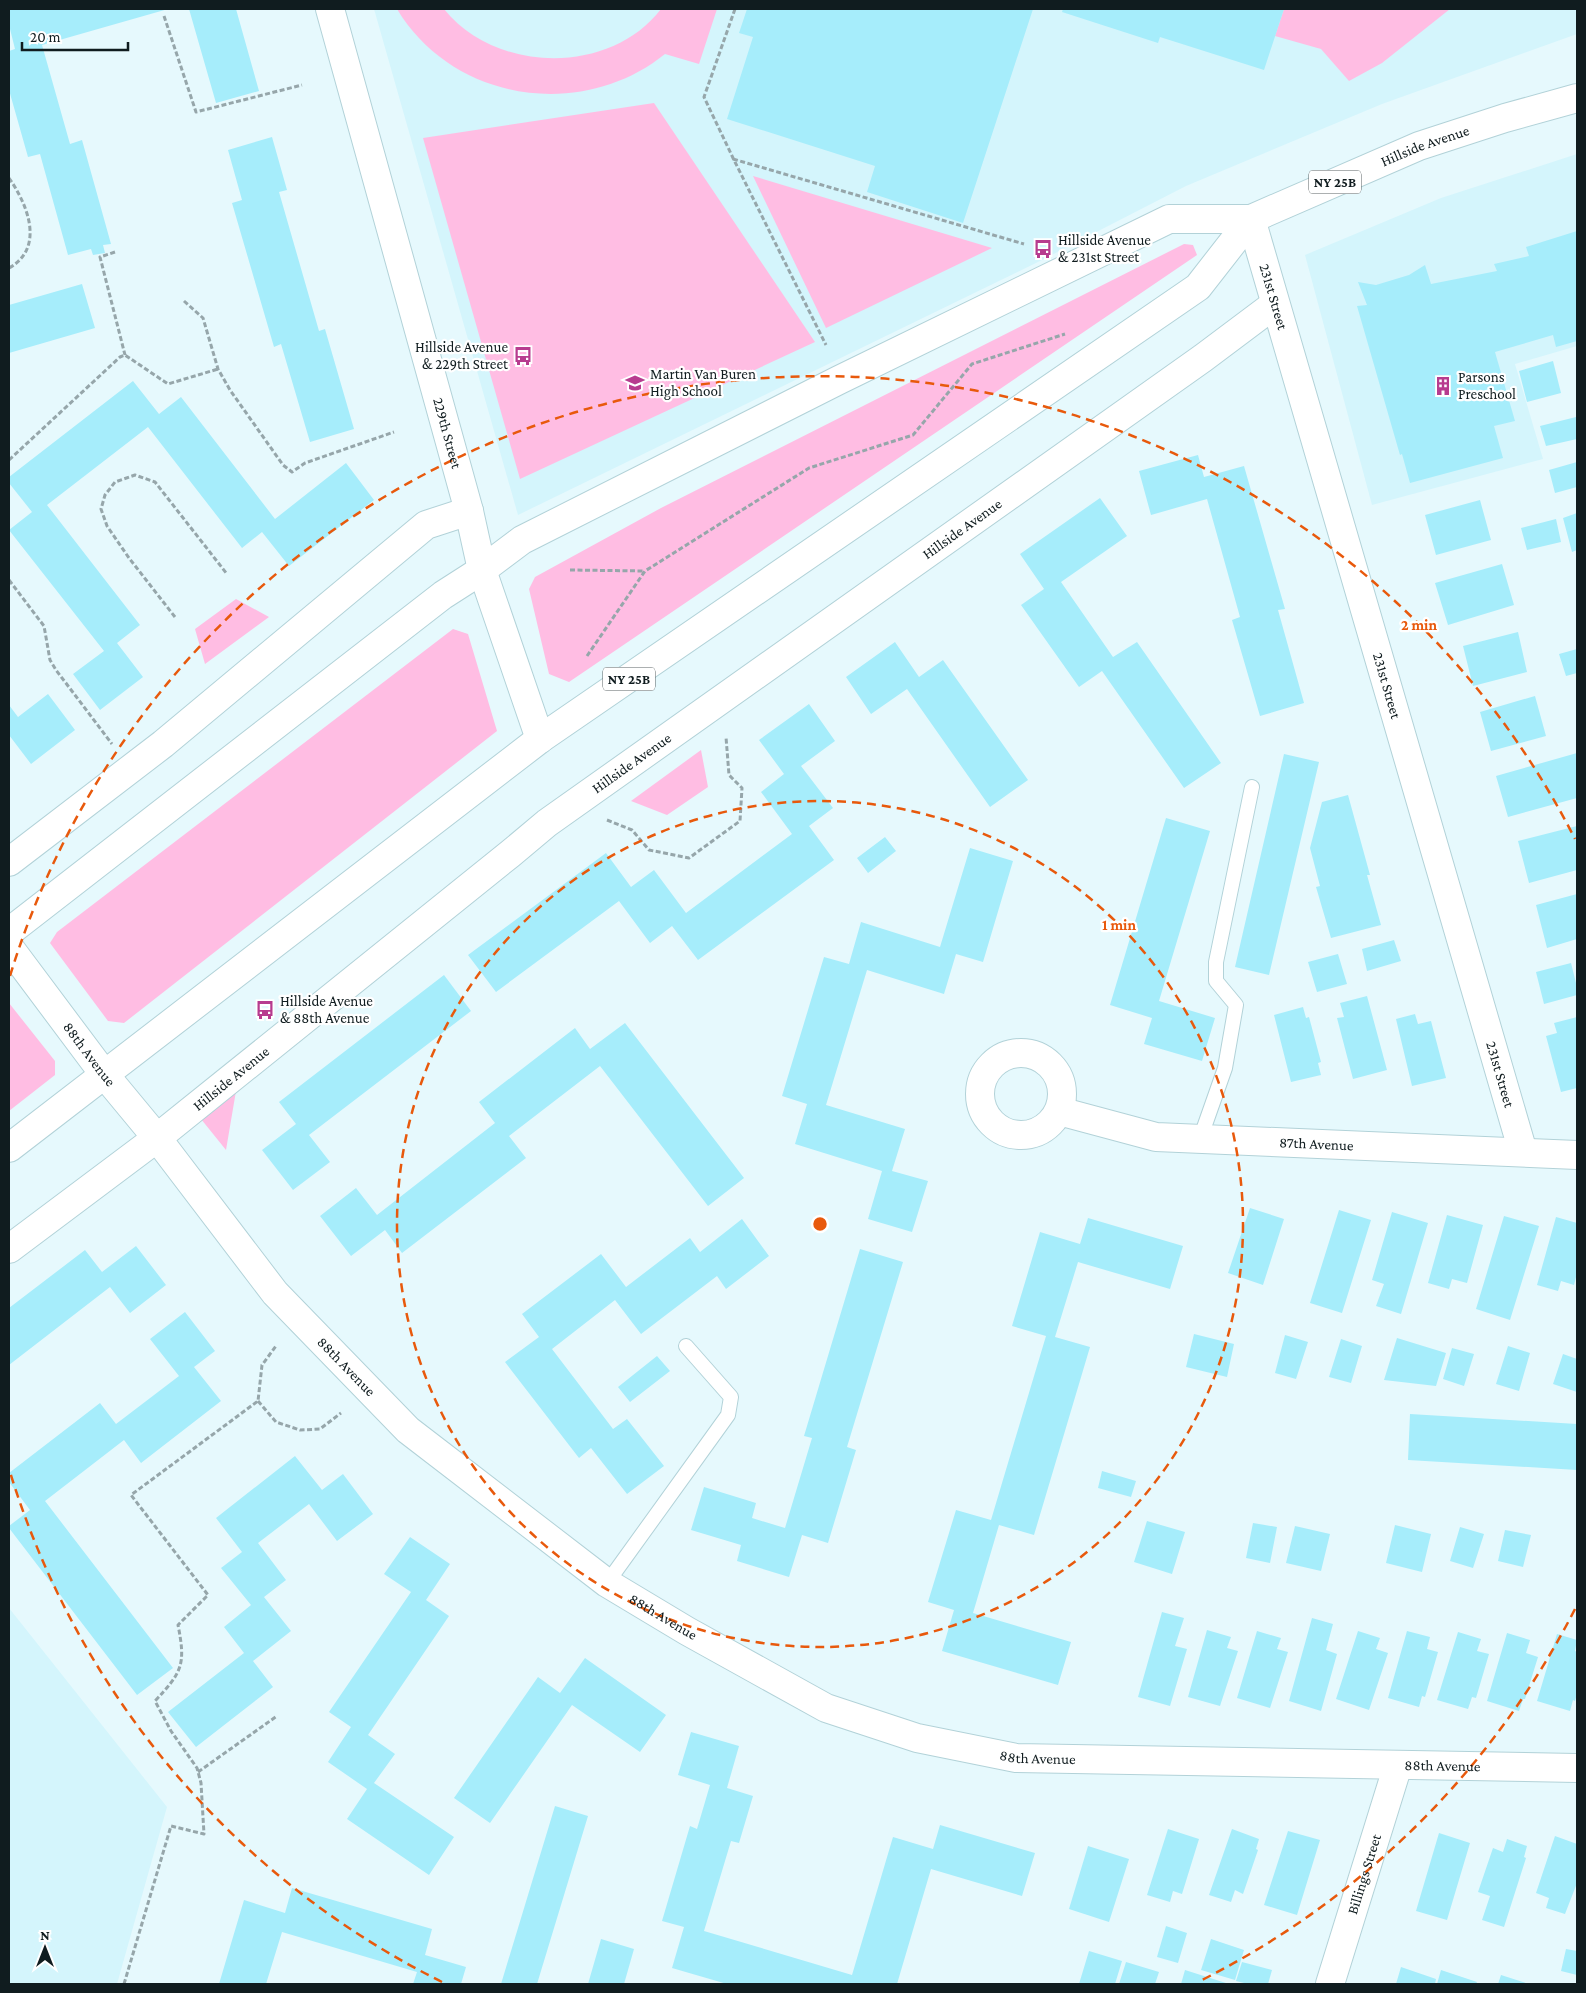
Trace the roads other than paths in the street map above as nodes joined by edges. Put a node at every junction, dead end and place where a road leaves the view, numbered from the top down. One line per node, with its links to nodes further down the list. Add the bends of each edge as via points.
1 (330, 9): 5 (street, 229th Street)
2 (1577, 98): 3 (street, Hillside Avenue / NY 25B, via 1419,146)
3 (1251, 219): 4 (street, 231st Street); 6 (street, Hillside Avenue / NY 25B, via 1169,219 522,540); 7 (street, Hillside Avenue / NY 25B, via 1198,287)
4 (1275, 304): 14 (street, Hillside Avenue, via 547,823); 17 (street, 231st Street)
5 (469, 510): 6 (street, 229th Street); 9 (street, via 426,525 163,744)
6 (482, 570): 7 (street, 229th Street); 10 (street, Hillside Avenue / NY 25B, via 443,595)
7 (540, 739): 12 (street, Hillside Avenue / NY 25B)
8 (1252, 787): 15 (lane, via 1216,962 1216,981 1236,1005 1225,1068)
9 (9, 862)
10 (9, 932)
11 (9, 947): 12 (street, 88th Avenue)
12 (104, 1074): 14 (street, 88th Avenue); 16 (street, Hillside Avenue / NY 25B)
13 (1058, 1111): 15 (street, 87th Avenue, via 1156,1137)
14 (157, 1138): 19 (street, Hillside Avenue); 21 (street, 88th Avenue, via 275,1293 408,1430)
15 (1200, 1139): 17 (street, 87th Avenue)
16 (9, 1148)
17 (1524, 1152): 18 (street, 87th Avenue)
18 (1577, 1154)
19 (9, 1249)
20 (686, 1346): 21 (lane, via 731,1397 728,1415)
21 (607, 1583): 22 (street, 88th Avenue, via 686,1631 826,1708 917,1738 1016,1758)
22 (1398, 1765): 23 (street, 88th Avenue); 24 (street, Billings Street)
23 (1577, 1768)
24 (1330, 1984)

